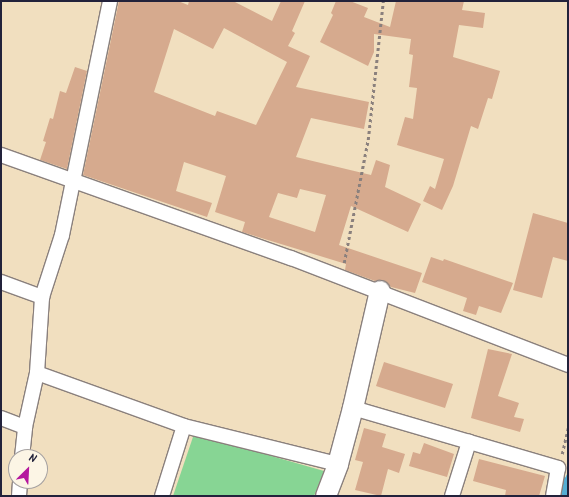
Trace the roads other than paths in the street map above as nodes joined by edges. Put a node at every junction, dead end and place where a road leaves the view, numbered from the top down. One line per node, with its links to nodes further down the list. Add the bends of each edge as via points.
1 (110, 1): 3 (street)
2 (1, 155): 3 (street)
3 (73, 182): 5 (street, via 291,258 340,279); 6 (street, via 62,235)
4 (1, 282): 6 (street)
5 (380, 291): 7 (street); 9 (street)
6 (42, 297): 8 (street)
7 (568, 365)
8 (37, 373): 11 (street); 12 (street)
9 (353, 408): 13 (street); 15 (street)
10 (1, 418): 12 (street)
11 (184, 426): 15 (street); 16 (street)
12 (25, 427): 14 (street)
13 (469, 442): 18 (street); 19 (street, via 558,468)
14 (23, 449)
15 (338, 464): 17 (street)
16 (162, 496)
17 (326, 496)
18 (452, 496)
19 (553, 496)

